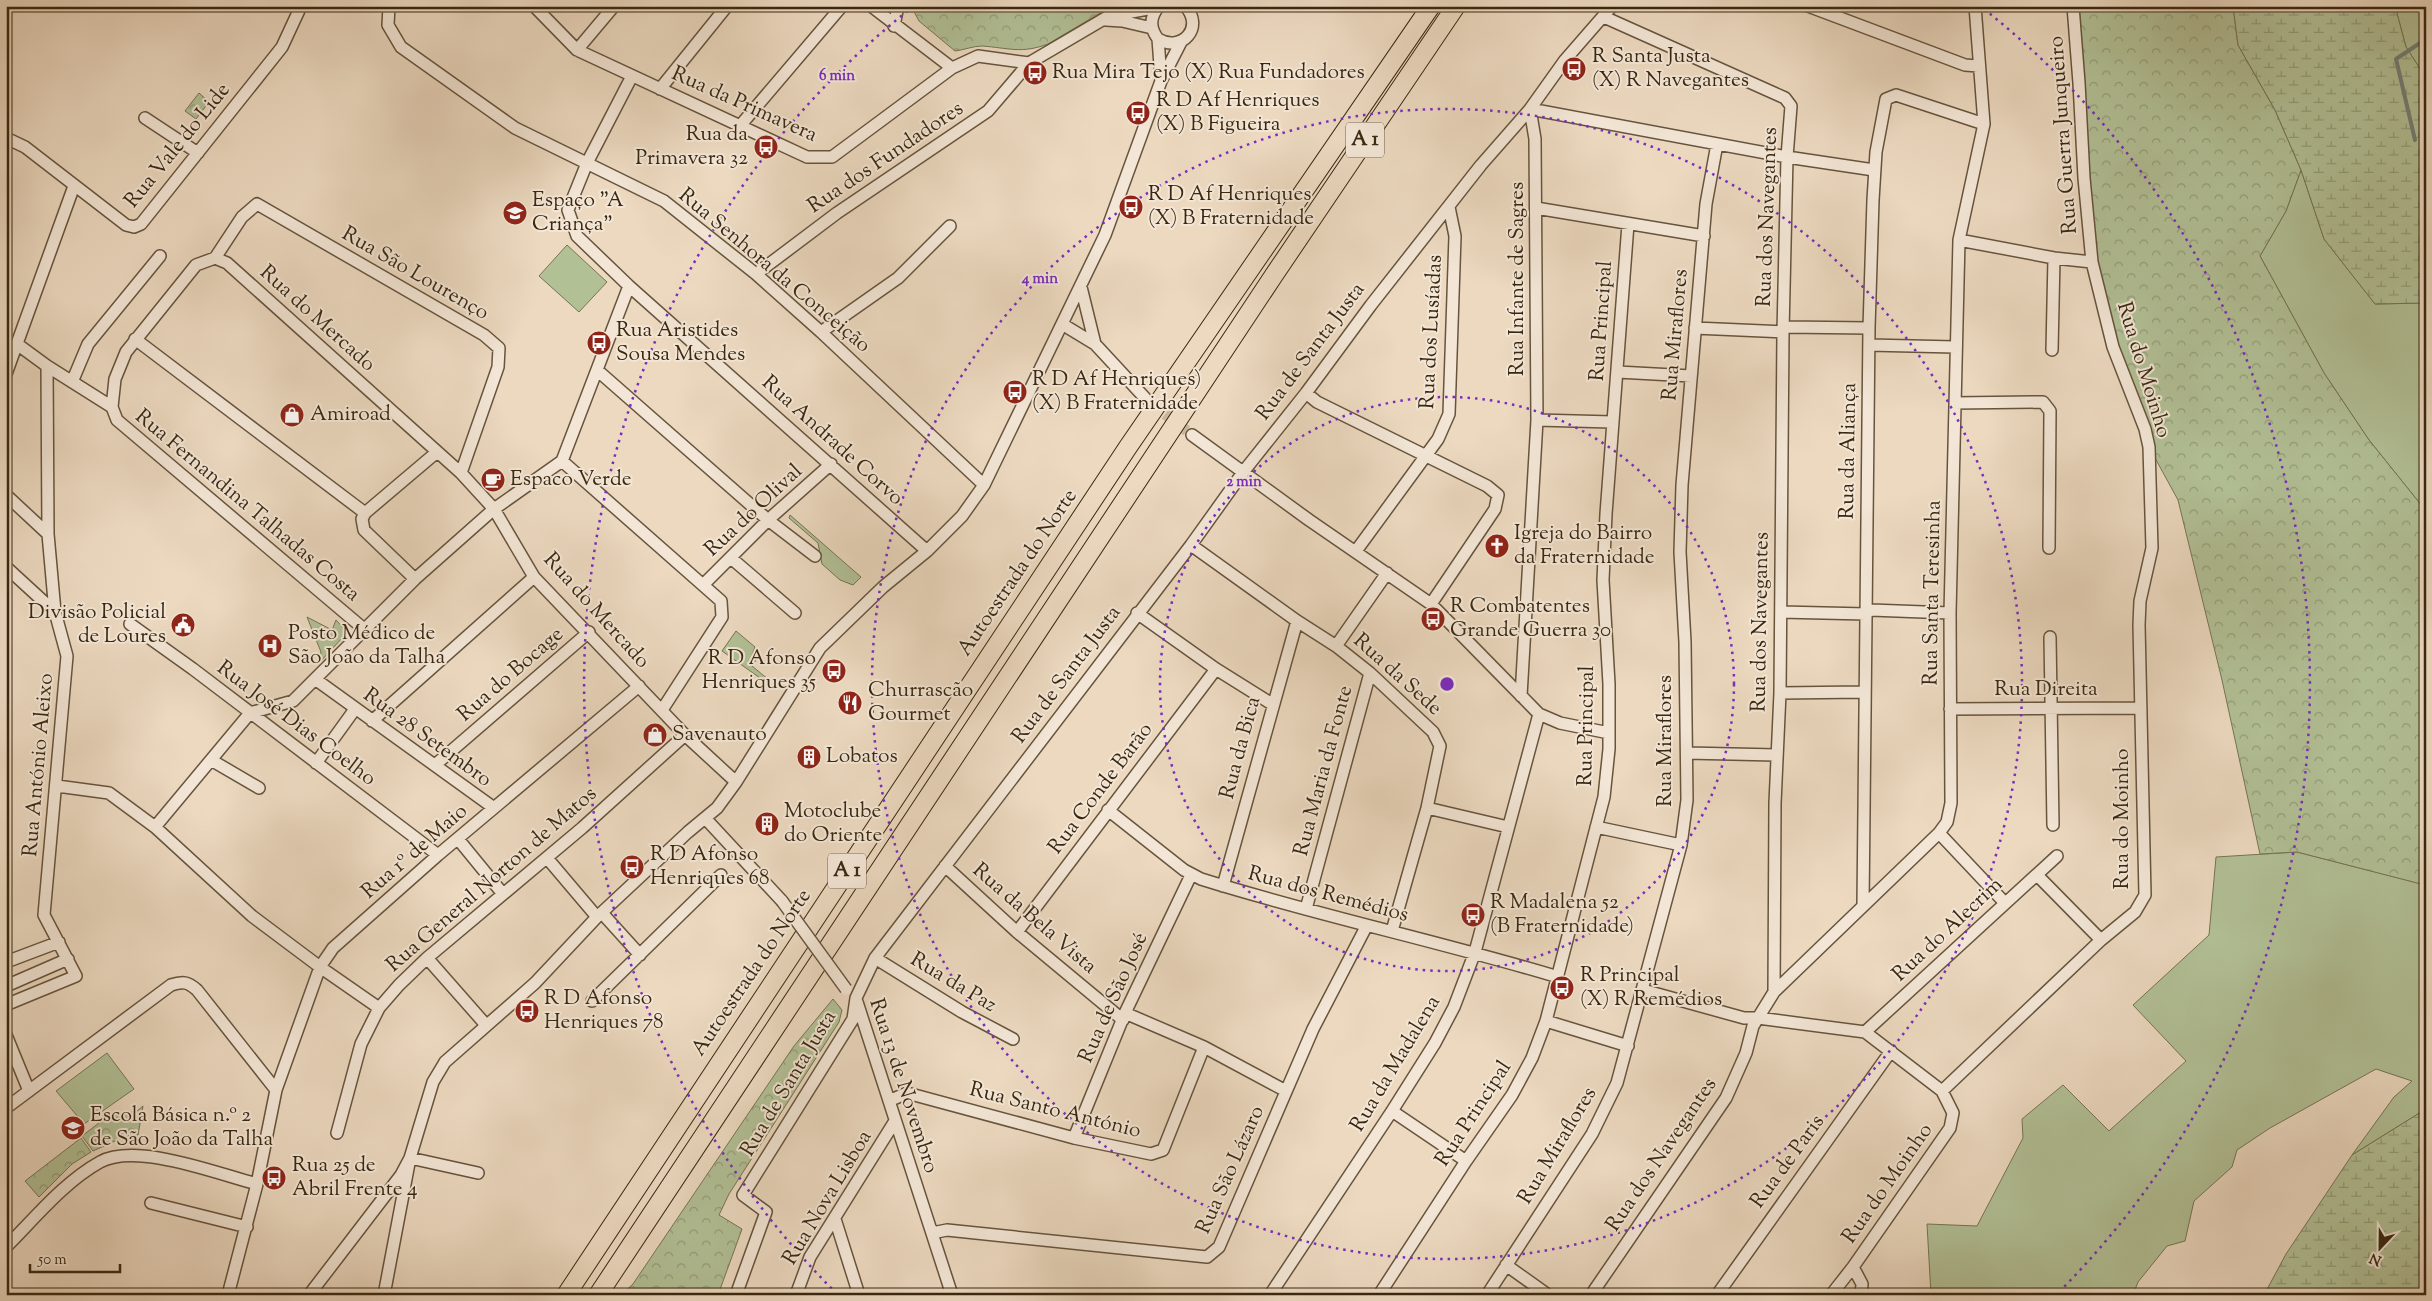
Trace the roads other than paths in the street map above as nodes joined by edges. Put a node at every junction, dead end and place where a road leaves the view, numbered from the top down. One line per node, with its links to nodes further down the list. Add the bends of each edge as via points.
1 (301, 6): 36 (street, Rua Vale do Lide, via 282,47)
2 (389, 6): 38 (street, Rua Senhora da Conceição, via 388,25 401,47 515,128)
3 (534, 6): 23 (street, Rua da Primavera)
4 (614, 6): 23 (street)
5 (727, 6): 29 (street)
6 (842, 6): 33 (street)
7 (871, 6): 19 (street)
8 (898, 6): 19 (street)
9 (1159, 6): 18 (street, via 1116,13); 20 (street)
10 (1431, 6): 218 (highway, Autoestrada do Norte / A 1, via 1128,447)
11 (1456, 6): 219 (highway, A 1)
12 (1612, 6): 17 (street, Rua de Santa Justa)
13 (1808, 6): 25 (street, via 1965,65)
14 (1975, 6): 25 (street, Rua Santa Teresinha)
15 (2073, 6): 50 (street, Rua Guerra Junqueiro)
16 (1189, 8): 22 (street, via 1193,30)
17 (1604, 17): 30 (street, Rua de Santa Justa, via 1565,60); 37 (street, Rua dos Navegantes, via 1785,98 1791,106)
18 (1102, 21): 20 (street, via 1122,21); 24 (street)
19 (894, 26): 26 (street)
20 (1152, 28): 21 (street)
21 (1158, 39): 22 (street, via 1169,44); 28 (street)
22 (1181, 42): 28 (street)
23 (577, 50): 27 (street, Rua da Primavera)
24 (1029, 63): 26 (street, Rua da Primavera, via 978,56); 51 (street, Rua dos Fundadores, via 988,111 837,213)
25 (1978, 66): 32 (street, Rua Santa Teresinha)
26 (952, 68): 33 (street, Rua da Primavera, via 832,157 807,157)
27 (632, 76): 29 (street, Rua da Primavera); 38 (street, Rua Andrade Corvo)
28 (1161, 81): 53 (street, via 1105,235)
29 (660, 88): 33 (street, Rua da Primavera)
30 (1530, 109): 35 (street); 41 (street, Rua de Santa Justa); 42 (street, Rua Infante de Sagres, via 1535,139)
31 (146, 118): 36 (street)
32 (1984, 124): 39 (street, Rua da Aliança, via 1896,95 1886,99); 46 (street, Rua Santa Teresinha)
33 (739, 127)
34 (6, 138): 40 (street, Rua Vale do Lide, via 25,147)
35 (1717, 144): 37 (street); 45 (street, Rua Miraflores)
36 (198, 153): 40 (street, Rua Vale do Lide, via 141,224 134,227 126,225)
37 (1787, 156): 39 (street); 57 (street, Rua dos Navegantes)
38 (587, 163): 51 (street, Rua Senhora da Conceição, via 664,201); 52 (street, Rua Andrade Corvo, via 568,210 576,236)
39 (1874, 170): 56 (street, Rua da Aliança)
40 (74, 186): 60 (street)
41 (1449, 207): 71 (street, Rua de Santa Justa); 79 (street, Rua dos Lusíadas, via 1455,236 1449,414)
42 (1536, 208): 43 (street); 75 (street, Rua Infante de Sagres)
43 (1628, 224): 45 (street); 67 (street, Rua Principal)
44 (950, 226): 58 (street, via 898,278)
45 (1704, 236): 55 (street, Rua Miraflores)
46 (1959, 240): 49 (street); 63 (street, Rua Santa Teresinha)
47 (160, 256): 70 (street, via 88,344)
48 (215, 258): 59 (street, via 196,265); 78 (street, Rua do Mercado, via 227,263); 83 (street, Rua São Lourenço, via 242,218 257,204 484,335 499,348 498,367)
49 (2054, 258): 50 (street); 64 (street)
50 (2092, 262): 123 (street, Rua do Moinho, via 2112,347 2149,446 2153,524 2152,548 2140,602)
51 (756, 274): 58 (street, Rua Senhora da Conceição)
52 (629, 286): 66 (street); 81 (street, Rua Andrade Corvo)
53 (1081, 287): 54 (street); 61 (street)
54 (1062, 324): 61 (street); 84 (street)
55 (1695, 328): 57 (street); 69 (street, Rua Miraflores)
56 (1869, 328): 57 (street); 62 (street, Rua da Aliança)
57 (1783, 329): 103 (street, Rua dos Navegantes)
58 (821, 332): 84 (street, Rua Senhora da Conceição)
59 (135, 339): 74 (street, via 126,352 116,379); 87 (street)
60 (17, 344): 65 (street); 68 (street)
61 (1096, 344): 72 (street)
62 (1869, 345): 63 (street); 107 (street, Rua da Aliança)
63 (1955, 347): 73 (street, Rua Santa Teresinha)
64 (2052, 350)
65 (47, 366): 70 (street); 89 (street, Rua António Aleixo)
66 (597, 370): 80 (street); 88 (street)
67 (1618, 372): 69 (street); 76 (street, Rua Principal)
68 (6, 374)
69 (1691, 376): 132 (street, Rua Miraflores, via 1680,552)
70 (72, 382): 74 (street)
71 (1306, 393): 79 (street, via 1317,402); 82 (street, Rua de Santa Justa)
72 (1145, 398)
73 (1955, 403): 91 (street, via 2043,402 2050,411); 106 (street, Rua Santa Teresinha)
74 (112, 406): 110 (street, Rua Fernandina Talhadas Costa, via 117,420)
75 (1537, 420): 76 (street); 120 (street, Rua Infante de Sagres)
76 (1612, 422): 130 (street, Rua Principal, via 1603,580)
77 (1192, 435): 82 (street)
78 (437, 452): 83 (street, Rua do Mercado); 87 (street)
79 (1426, 457): 93 (street, Rua dos Lusíadas); 101 (street, via 1498,495 1496,510)
80 (562, 461): 86 (street); 100 (street)
81 (831, 464): 88 (street, Rua do Olival); 92 (street, Rua Andrade Corvo)
82 (1244, 471): 90 (street, Rua de Santa Justa); 93 (street)
83 (461, 473): 86 (street, Rua do Mercado)
84 (984, 485): 92 (street, via 962,516)
85 (6, 495): 89 (street)
86 (494, 509): 98 (street, Rua do Mercado); 99 (street)
87 (365, 513): 99 (street, via 362,519 364,530)
88 (768, 520): 94 (street); 95 (street, Rua do Olival)
89 (48, 534): 102 (street, Rua António Aleixo)
90 (1191, 545): 105 (street, Rua de Santa Justa); 108 (street, Rua da Sede)
91 (2049, 548)
92 (927, 551): 137 (street, via 883,587 820,648)
93 (1356, 551): 97 (street)
94 (815, 556)
95 (731, 558): 100 (street, Rua do Olival); 104 (street)
96 (6, 567): 102 (street)
97 (1387, 573): 101 (street); 113 (street)
98 (534, 577): 111 (street, Rua do Mercado); 129 (street)
99 (415, 579): 110 (street)
100 (703, 585): 126 (street, via 721,601 722,617)
101 (1431, 604): 120 (street)
102 (55, 612): 138 (street, Rua António Aleixo, via 67,656)
103 (1781, 612): 107 (street); 119 (street, Rua dos Navegantes)
104 (795, 613)
105 (1137, 613): 114 (street); 154 (street, Rua de Santa Justa)
106 (1950, 613): 107 (street, via 1871,610); 124 (street, Rua Santa Teresinha)
107 (1866, 614): 118 (street, Rua da Aliança)
108 (1297, 621): 113 (street, Rua da Sede); 121 (street, Rua da Bica)
109 (130, 624): 127 (street, Rua José Dias Coelho)
110 (364, 629): 116 (street)
111 (589, 632): 117 (street, Rua do Mercado); 136 (street, Rua do Bocage)
112 (2050, 637): 122 (street)
113 (1336, 646): 115 (street, Rua da Sede)
114 (1216, 669): 121 (street); 142 (street, Rua Conde Barão)
115 (1370, 673): 141 (street, Rua da Sede, via 1434,732 1440,746); 162 (street, Rua Maria da Fonte)
116 (315, 679): 125 (street, Rua 28 Setembro); 127 (street, via 293,701)
117 (639, 686): 126 (street, Rua do Mercado); 140 (street, Rua 1º de Maio)
118 (1864, 692): 119 (street); 161 (street, Rua da Aliança)
119 (1780, 693): 133 (street, Rua dos Navegantes)
120 (1521, 696): 128 (street)
121 (1272, 704): 158 (street, Rua da Bica)
122 (2052, 708): 123 (street, Rua Direita); 124 (street, Rua Direita); 144 (street)
123 (2141, 708): 167 (street, Rua do Moinho, via 2145,894 2134,912)
124 (1950, 709): 148 (street, Rua Santa Teresinha, via 1951,803 1947,822)
125 (355, 710): 129 (street, Rua 28 Setembro); 135 (street)
126 (662, 710): 131 (street, Rua do Mercado)
127 (250, 713): 134 (street); 135 (street, Rua José Dias Coelho)
128 (1540, 714): 130 (street, via 1560,723); 146 (street, Rua da Madalena)
129 (372, 721): 136 (street, Rua 28 Setembro)
130 (1609, 733): 147 (street, Rua Principal, via 1604,797)
131 (685, 735): 137 (street, Rua do Mercado); 153 (street, Rua General Norton de Matos)
132 (1687, 753): 133 (street); 150 (street, Rua Miraflores, via 1687,800)
133 (1776, 754): 179 (street, Rua dos Navegantes)
134 (211, 760): 139 (street); 145 (street)
135 (316, 763): 151 (street, Rua José Dias Coelho)
136 (435, 765): 140 (street, Rua 28 Setembro)
137 (736, 782): 143 (street, via 717,808)
138 (57, 786): 145 (street, via 109,793); 168 (street, Rua António Aleixo, via 44,915)
139 (260, 788)
140 (494, 808): 149 (street, Rua 1º de Maio)
141 (1427, 808): 146 (street); 165 (street, Rua da Sede)
142 (1108, 810): 156 (street, Rua dos Remédios); 166 (street, Rua Conde Barão)
143 (705, 818): 163 (street); 180 (street, Rua 13 de Novembro, bridge, via 782,901)
144 (2053, 825)
145 (155, 827): 175 (street, via 252,916)
146 (1508, 827): 169 (street, Rua da Madalena)
147 (1596, 827): 150 (street); 176 (street, Rua Principal)
148 (1939, 833): 160 (street); 161 (street, Rua Santa Teresinha)
149 (458, 839): 151 (street, Rua 1º de Maio); 159 (street)
150 (1681, 845): 178 (street, Rua Miraflores)
151 (438, 855): 175 (street, Rua 1º de Maio, via 333,948)
152 (2056, 856): 157 (street, Rua do Alecrim)
153 (547, 858): 159 (street, Rua General Norton de Matos); 163 (street)
154 (945, 866): 166 (street, Rua da Bela Vista); 172 (street, Rua de Santa Justa)
155 (721, 875): 170 (street)
156 (1191, 875): 158 (street, Rua dos Remédios); 184 (street, Rua de São José)
157 (2037, 875): 160 (street, Rua do Alecrim); 167 (street)
158 (1223, 886): 162 (street, Rua dos Remédios)
159 (504, 894): 171 (street, Rua General Norton de Matos)
160 (2005, 902): 188 (street, Rua do Alecrim)
161 (1863, 906): 179 (street, Rua Santa Teresinha)
162 (1306, 908): 164 (street, Rua dos Remédios)
163 (599, 915): 170 (street); 187 (street, via 535,982)
164 (1366, 927): 165 (street, Rua dos Remédios); 196 (street, Rua São Lázaro)
165 (1392, 931): 169 (street, Rua dos Remédios)
166 (1018, 932): 184 (street, Rua da Bela Vista)
167 (2101, 940): 197 (street, Rua do Moinho)
168 (59, 942): 173 (street, Rua António Aleixo); 174 (street)
169 (1475, 952): 176 (street, Rua dos Remédios); 200 (street, Rua da Madalena, via 1454,1007)
170 (640, 955): 181 (street)
171 (426, 958): 183 (street, Rua General Norton de Matos); 187 (street)
172 (875, 958): 180 (street, Rua de Santa Justa); 190 (street, Rua da Paz, via 962,1012)
173 (68, 960): 177 (street); 182 (street, Rua António Aleixo, via 76,976)
174 (6, 962)
175 (320, 967): 183 (street); 194 (street, Rua 1º de Maio)
176 (1558, 977): 186 (street, Rua Principal)
177 (6, 986)
178 (1643, 990): 185 (street, via 1744,1018); 191 (street, Rua Miraflores)
179 (1774, 992): 185 (street, Rua dos Navegantes)
180 (856, 998): 198 (street, Rua 13 de Novembro); 220 (street, Rua de Santa Justa, via 853,1019 743,1195 766,1212)
181 (592, 1001)
182 (8, 1004)
183 (379, 1008): 202 (street, Rua General Norton de Matos, via 362,1044)
184 (1124, 1017): 192 (street, Rua da Bela Vista); 203 (street, Rua de São José)
185 (1758, 1018): 188 (street); 228 (street, Rua dos Navegantes, via 1752,1026 1746,1053 1726,1098)
186 (1546, 1021): 191 (street); 205 (street, Rua Principal, via 1532,1058 1512,1095)
187 (486, 1025): 204 (street, via 445,1062 433,1082)
188 (1865, 1032): 193 (street)
189 (6, 1035): 195 (street)
190 (1013, 1039)
191 (1628, 1046): 213 (street, Rua Miraflores, via 1617,1083 1592,1134)
192 (1204, 1047): 196 (street, Rua da Bela Vista); 203 (street, Rua Santo António, via 1163,1150 1150,1154)
193 (1891, 1051): 197 (street); 229 (street, Rua de Paris)
194 (276, 1090): 195 (street, via 197,990 190,983 181,981 171,985); 207 (street, Rua 1º de Maio)
195 (29, 1091): 199 (street)
196 (1286, 1091): 211 (street, Rua São Lázaro, via 1220,1247 1207,1257 947,1230)
197 (1942, 1091): 214 (street, Rua do Moinho, via 1953,1112 1950,1128)
198 (891, 1100): 201 (street, Rua 13 de Novembro); 203 (street, Rua Santo António, via 907,1093)
199 (6, 1108)
200 (1392, 1111): 205 (street); 224 (street, Rua da Madalena)
201 (895, 1121): 209 (street, Rua Nova Lisboa); 211 (street, Rua 13 de Novembro)
202 (337, 1133)
203 (1074, 1138)
204 (410, 1158): 206 (street); 215 (street); 217 (street, via 401,1175)
205 (1466, 1161): 225 (street, Rua Principal)
206 (478, 1174)
207 (257, 1184): 210 (street, Rua 1º de Maio); 212 (street, via 147,1155 127,1155 101,1162 64,1189)
208 (150, 1203): 210 (street)
209 (835, 1219): 221 (street, Rua Nova Lisboa, via 805,1266); 222 (street)
210 (247, 1227): 216 (street, Rua 1º de Maio)
211 (932, 1233): 223 (street, Rua 13 de Novembro)
212 (6, 1247)
213 (1506, 1265): 226 (street, Rua Miraflores); 227 (street)
214 (1853, 1268): 230 (street, Rua do Moinho); 231 (street, via 1862,1284)
215 (383, 1294)
216 (228, 1295)
217 (309, 1295)
218 (566, 1295)
219 (598, 1295)
220 (736, 1295)
221 (796, 1295)
222 (859, 1295)
223 (952, 1295)
224 (1270, 1295)
225 (1379, 1295)
226 (1486, 1295)
227 (1548, 1295)
228 (1591, 1295)
229 (1717, 1295)
230 (1831, 1295)
231 (1861, 1295)

